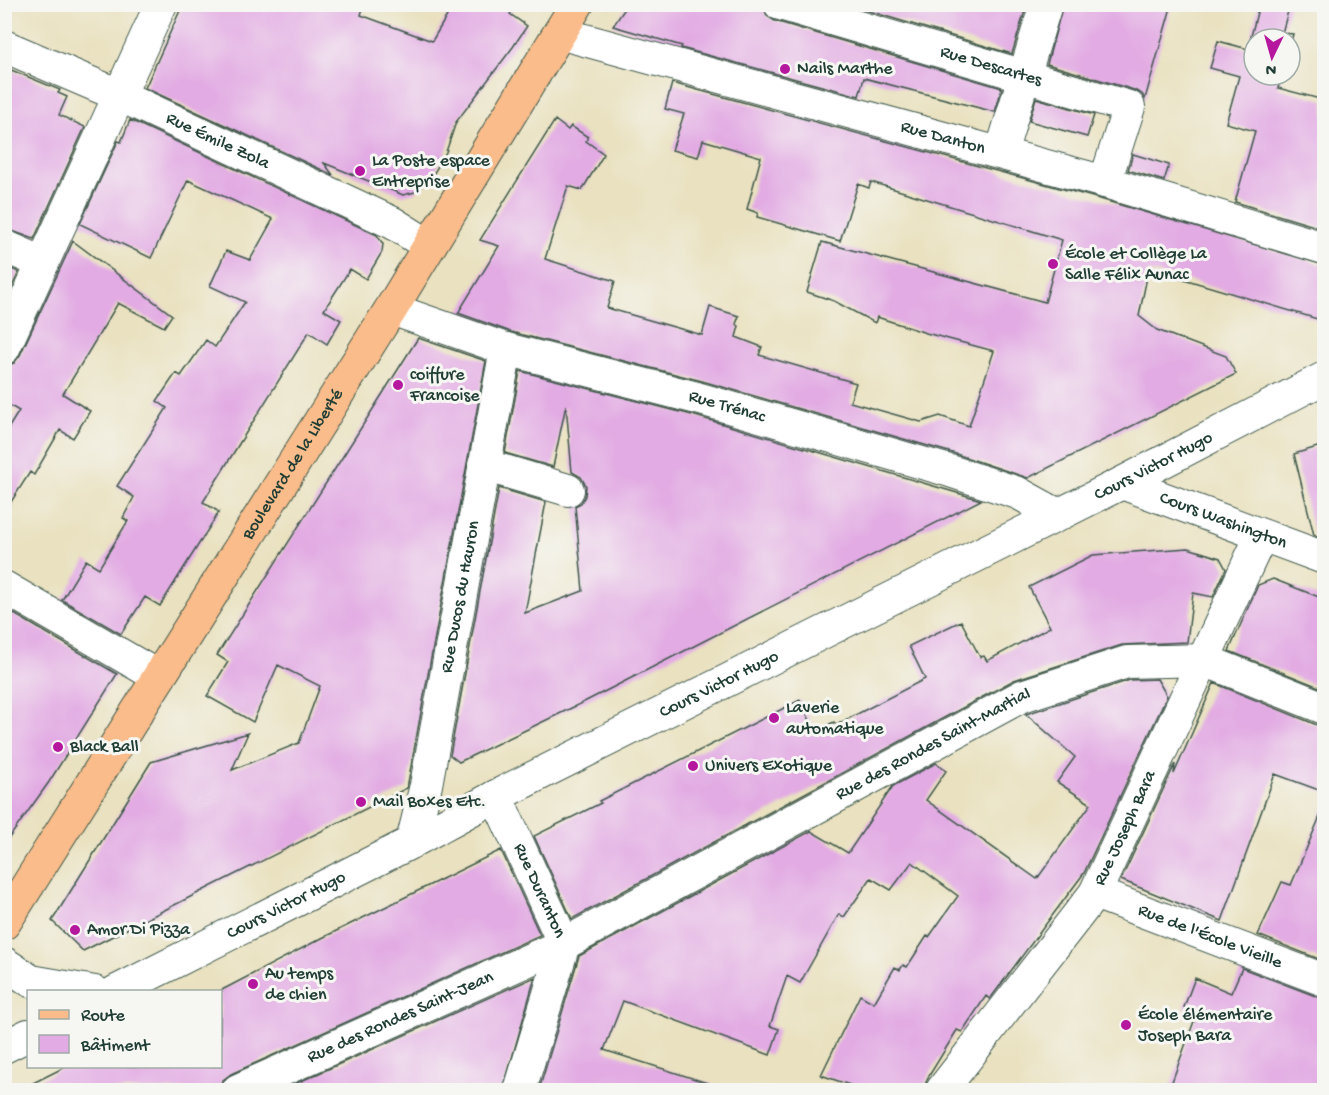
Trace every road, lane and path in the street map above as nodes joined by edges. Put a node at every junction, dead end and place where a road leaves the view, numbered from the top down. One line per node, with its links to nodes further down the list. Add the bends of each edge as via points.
1 (161, 4): 8 (street)
2 (577, 4): 5 (main road, Boulevard de la Liberté)
3 (780, 4): 7 (street, Rue Descartes)
4 (1046, 4): 7 (street)
5 (559, 33): 9 (street, Rue Danton); 11 (main road, Boulevard de la Liberté)
6 (4, 46): 8 (street, Rue Émile Zola)
7 (1025, 75): 9 (street); 10 (street, Rue Descartes, via 1129,107)
8 (121, 96): 11 (street, Rue Émile Zola, via 393,223); 14 (street)
9 (1001, 153): 10 (street, Rue Danton)
10 (1106, 182): 13 (street, Rue Danton)
11 (428, 245): 15 (main road, Boulevard de la Liberté)
12 (4, 246): 14 (street)
13 (1324, 248)
14 (43, 263): 16 (street)
15 (391, 309): 17 (street, Rue Trénac); 27 (main road, Boulevard de la Liberté)
16 (4, 348)
17 (506, 349): 19 (street, Rue Ducos du Hauron); 22 (street, Rue Trénac, via 697,398 950,471 1018,493)
18 (1324, 378): 20 (street, Cours Victor Hugo)
19 (484, 465): 21 (street); 30 (street, Rue Ducos du Hauron, via 426,785)
20 (1122, 483): 22 (street, Cours Victor Hugo); 23 (street, Cours Washington)
21 (568, 490)
22 (1058, 515): 29 (street, Cours Victor Hugo)
23 (1261, 536): 24 (street, Cours Washington); 26 (street, Rue Joseph Bara)
24 (1324, 558)
25 (4, 587): 27 (street)
26 (1204, 660): 28 (street, Rue des Rondes Saint-Martial); 31 (street, Rue Joseph Bara); 33 (street, Rue des Rondes Saint-Martial, via 1126,662 1022,696)
27 (159, 677): 32 (main road, Boulevard de la Liberté)
28 (1324, 708)
29 (495, 796): 30 (street, Cours Victor Hugo); 33 (street, Rue Duranton)
30 (412, 842): 37 (street, Cours Victor Hugo)
31 (1095, 893): 35 (street, Rue de l'École Vieille); 42 (street, Rue Joseph Bara)
32 (4, 923)
33 (564, 944): 40 (street, Rue des Rondes Saint-Jean); 41 (street, Rue Duranton)
34 (4, 963): 36 (street, via 31,981)
35 (1324, 980)
36 (83, 990)
37 (119, 990)
38 (27, 1036): 39 (street)
39 (4, 1047)
40 (238, 1090)
41 (519, 1090)
42 (942, 1090)

